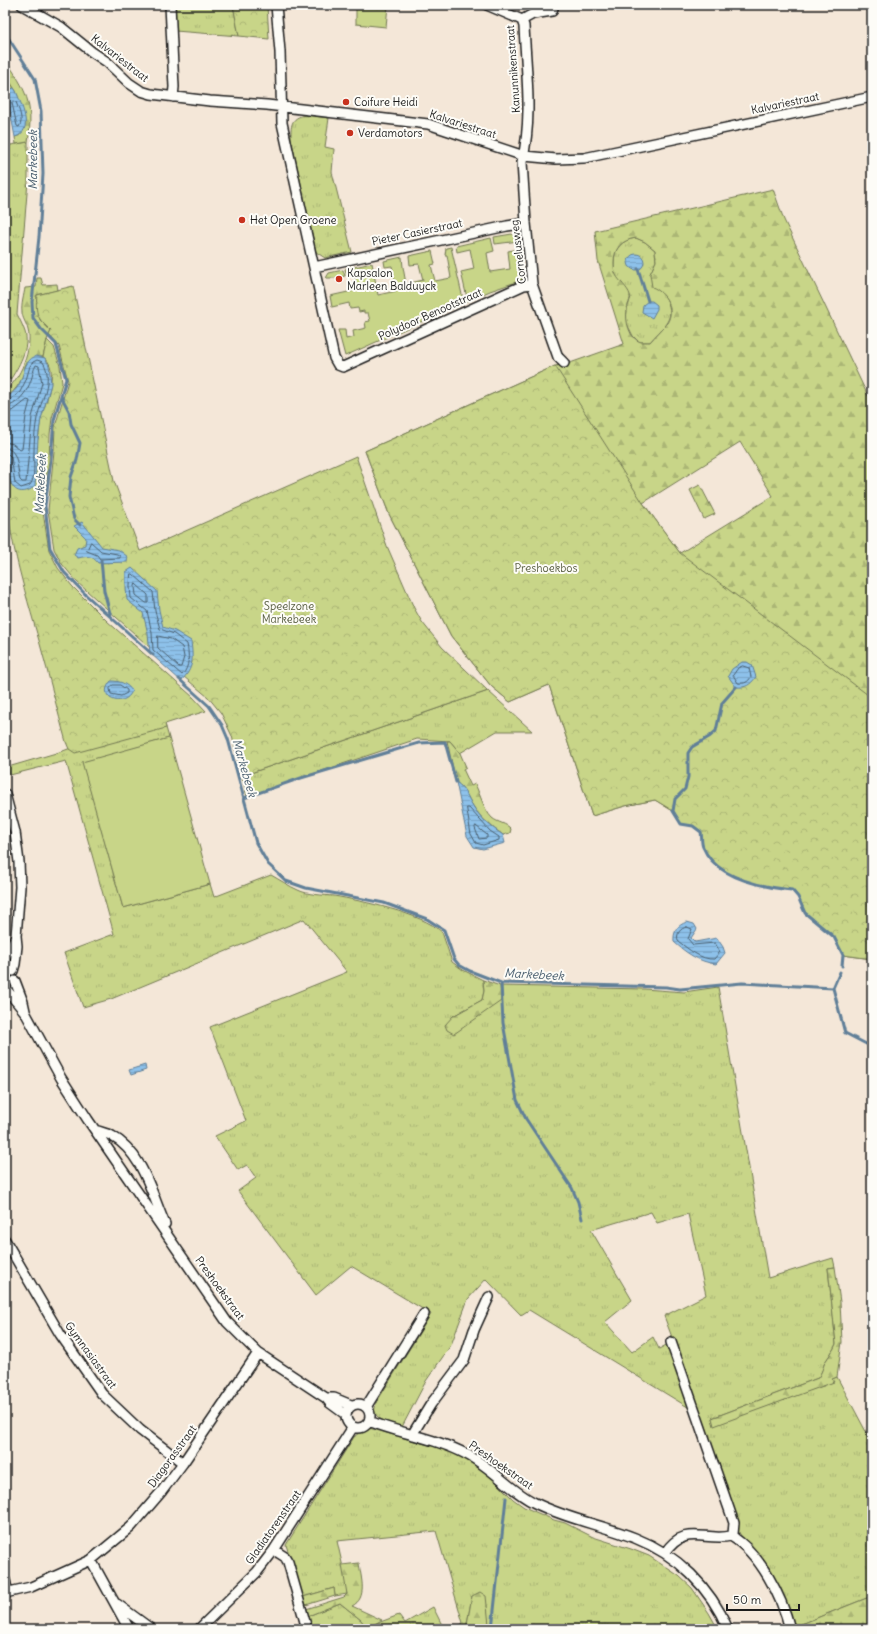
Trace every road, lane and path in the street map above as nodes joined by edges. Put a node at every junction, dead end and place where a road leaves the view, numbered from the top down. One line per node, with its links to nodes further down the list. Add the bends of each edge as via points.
1 (22, 5): 7 (street, Kalvariestraat, via 62,27 141,91)
2 (170, 5): 7 (street)
3 (276, 5): 9 (street)
4 (488, 5): 6 (street)
5 (554, 5): 6 (street, Kanunnikenstraat, via 552,12 533,14)
6 (522, 20): 10 (street, Kanunnikenstraat, via 529,112)
7 (173, 97): 9 (street, Kalvariestraat)
8 (872, 97): 10 (street, Kalvariestraat, via 584,158)
9 (281, 107): 10 (street, Kalvariestraat, via 428,124); 12 (street, via 282,123)
10 (524, 156): 11 (street, Cornelusweg, via 522,162)
11 (526, 223): 12 (street, Pieter Casierstraat); 13 (street, Cornelusweg)
12 (314, 267): 13 (street, Polydoor Benootstraat, via 334,358 338,365 343,367 524,285)
13 (532, 284): 14 (street, Cornelusweg, via 558,357)
14 (564, 363)
15 (5, 794): 16 (street, via 15,832 19,862 20,888)
16 (16, 936): 17 (street); 18 (street, via 18,946 15,964)
17 (5, 957)
18 (9, 969): 19 (street, Preshoekstraat, via 15,974)
19 (15, 981): 20 (street); 21 (street, Preshoekstraat)
20 (5, 988): 21 (street, Preshoekstraat)
21 (25, 1012): 22 (street, Preshoekstraat, via 61,1078)
22 (95, 1130): 24 (street, Preshoekstraat); 24 (street, Preshoekstraat, via 112,1136 128,1149 142,1170)
23 (5, 1240): 36 (street, Gymnasiastraat, via 60,1334 102,1394 140,1430)
24 (175, 1246): 28 (street, Preshoekstraat, via 227,1322)
25 (489, 1297): 35 (street, via 464,1360 431,1404)
26 (424, 1314): 31 (street)
27 (671, 1342): 37 (street, via 734,1523)
28 (258, 1353): 29 (street, Preshoekstraat); 36 (street, Diagorasstraat)
29 (326, 1398): 30 (street, Preshoekstraat, via 334,1398); 32 (street, Preshoekstraat)
30 (351, 1405): 31 (street, via 358,1403); 32 (street)
31 (366, 1407): 33 (street, via 370,1413)
32 (345, 1414): 34 (street, via 347,1422)
33 (369, 1421): 34 (street, via 362,1427); 35 (street, Preshoekstraat)
34 (353, 1427): 38 (street, Gladiatorenstraat)
35 (412, 1435): 39 (street, Preshoekstraat, via 466,1454 535,1503 635,1538)
36 (183, 1463): 40 (street, Diagorasstraat, via 131,1527)
37 (731, 1536): 39 (street, via 724,1538 687,1535 677,1540); 49 (street, via 748,1548 759,1563 779,1600)
38 (274, 1550): 46 (street, Gladiatorenstraat, via 257,1572); 47 (street, via 288,1562)
39 (665, 1553): 48 (street, Preshoekstraat, via 690,1572 707,1590)
40 (90, 1560): 42 (street, Diagorasstraat, via 31,1586); 43 (street)
41 (5, 1580): 42 (street)
42 (7, 1593)
43 (114, 1602): 44 (street); 45 (street)
44 (129, 1629)
45 (151, 1629)
46 (199, 1629)
47 (307, 1629)
48 (728, 1629)
49 (790, 1629)

